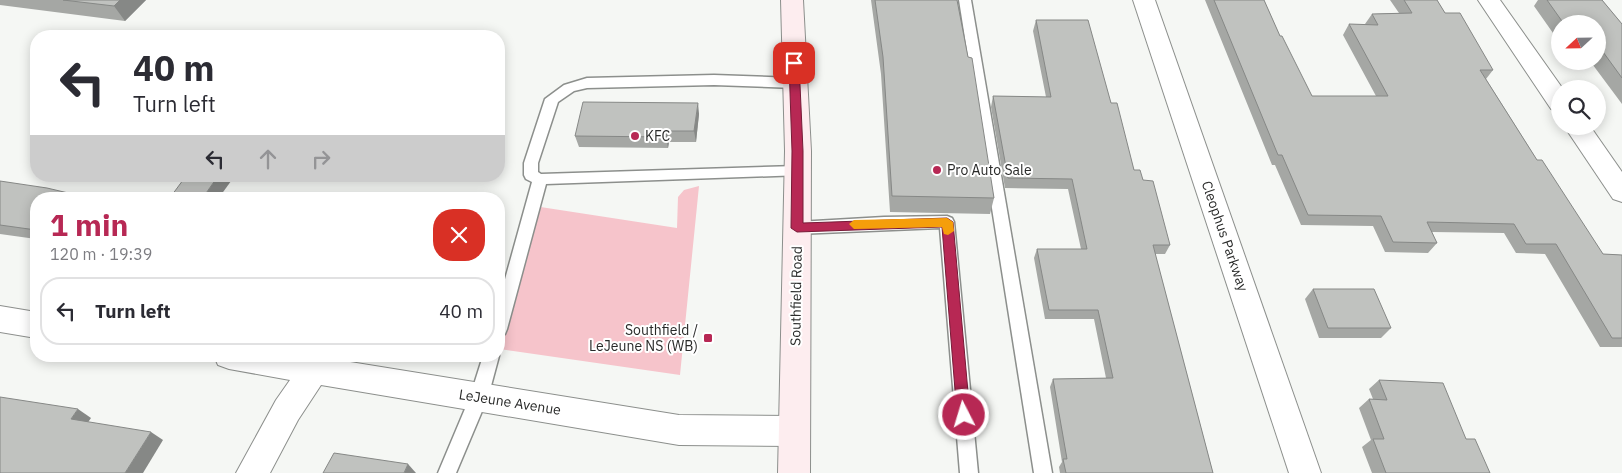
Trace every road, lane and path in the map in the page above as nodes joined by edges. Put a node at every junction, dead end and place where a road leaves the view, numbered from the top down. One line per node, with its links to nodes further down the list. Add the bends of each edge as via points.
1 (792, 0): 5 (main road, Southfield Road)
2 (965, 0): 24 (lane)
3 (1144, 0): 25 (street, Cleophus Parkway)
4 (1489, 0): 6 (street)
5 (795, 83): 8 (main road, Southfield Road); 9 (lane, via 714,80 587,83 569,88 552,100 531,162 531,175)
6 (1551, 89)
7 (1582, 135): 10 (street)
8 (797, 171): 9 (lane); 11 (main road, Southfield Road)
9 (540, 179): 12 (lane)
10 (1622, 192)
11 (797, 228): 19 (main road, Southfield Road); 23 (lane, via 947,222)
12 (505, 307)
13 (0, 319): 14 (street)
14 (30, 324)
15 (265, 362): 17 (street, LeJeune Avenue)
16 (489, 362): 18 (lane)
17 (314, 370): 18 (street, LeJeune Avenue); 20 (street, via 287,410)
18 (479, 397): 19 (street, LeJeune Avenue, via 679,430); 21 (lane)
19 (793, 431): 22 (main road, Southfield Road)
20 (252, 473)
21 (447, 473)
22 (794, 473)
23 (969, 473)
24 (1043, 473)
25 (1305, 473)

